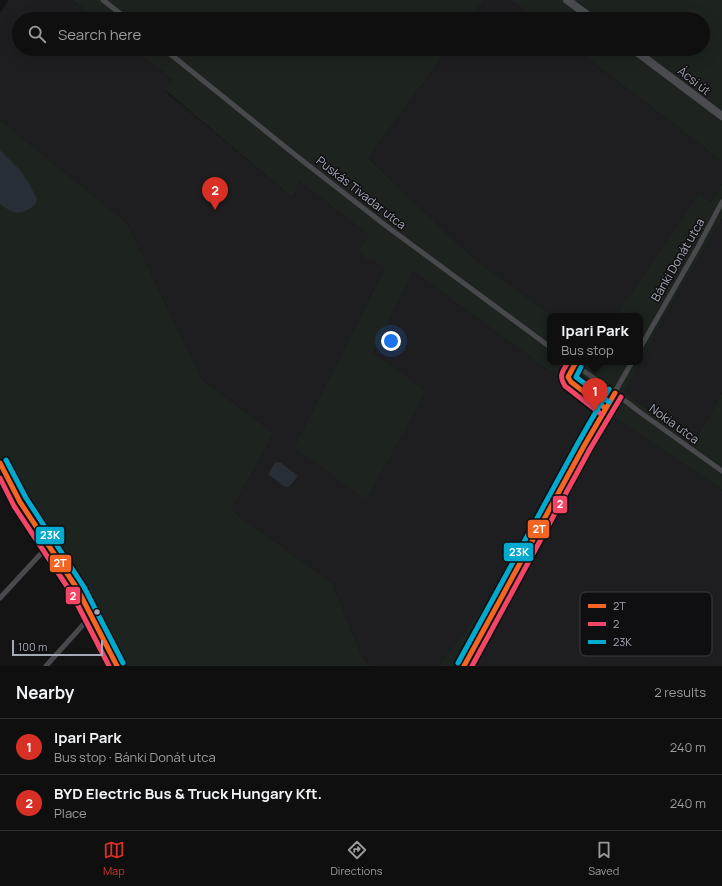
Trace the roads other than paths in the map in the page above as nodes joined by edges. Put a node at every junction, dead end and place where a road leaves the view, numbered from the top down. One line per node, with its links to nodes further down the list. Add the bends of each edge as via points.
1 (103, 0): 3 (street)
2 (567, 0): 4 (main road)
3 (118, 12)
4 (583, 12)
5 (173, 56): 10 (street, Puskás Tivadar utca, via 385,225)
6 (642, 56): 7 (main road, Ácsi út)
7 (722, 116)
8 (722, 202): 9 (street, Bánki Donát utca)
9 (643, 343)
10 (547, 345)
11 (575, 365): 13 (street)
12 (630, 365): 13 (street)
13 (615, 393): 15 (street, Nokia utca); 21 (street, via 545,515)
14 (0, 465): 16 (street)
15 (722, 471)
16 (48, 546): 17 (street); 18 (street, via 78,590)
17 (0, 598)
18 (91, 616): 19 (street); 20 (street)
19 (46, 666)
20 (117, 666)
21 (464, 666)

